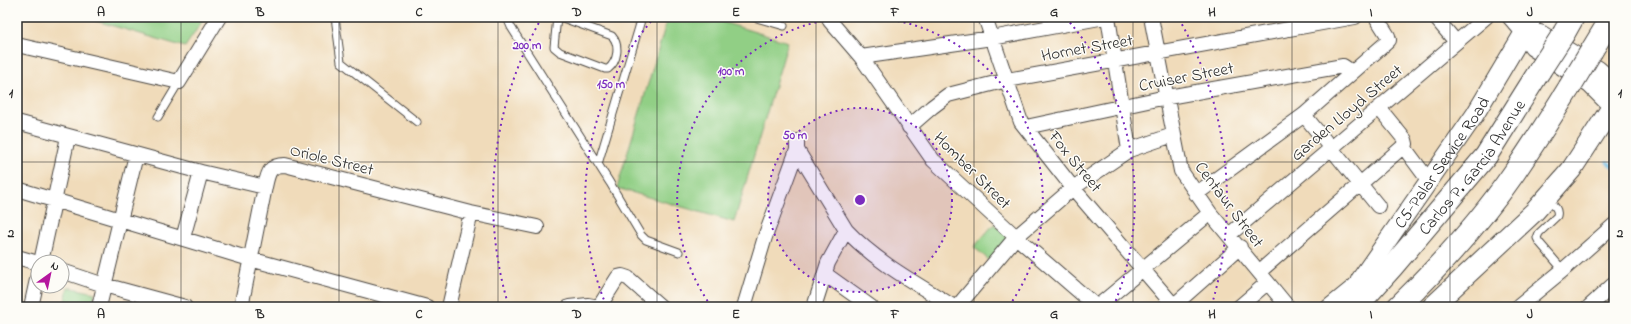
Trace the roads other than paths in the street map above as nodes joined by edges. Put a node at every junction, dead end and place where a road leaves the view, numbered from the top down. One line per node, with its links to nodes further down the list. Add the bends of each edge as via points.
1 (219, 17): 29 (street)
2 (335, 17): 38 (lane, via 341,62)
3 (509, 17): 47 (lane, via 511,27)
4 (559, 17): 4 (lane, via 612,36 617,46 611,67 605,69 560,52 554,47)
5 (642, 17): 47 (lane)
6 (753, 17): 19 (lane)
7 (985, 17): 21 (street, Fox Street)
8 (1107, 17): 21 (street); 26 (street)
9 (1151, 17): 24 (street, Centaur Street)
10 (1355, 17): 24 (street, Hornet Street)
11 (1376, 17): 27 (street, via 1389,40)
12 (1435, 17): 22 (street)
13 (1486, 17): 22 (street, Garden Lloyd Street)
14 (1509, 17): 20 (street)
15 (1533, 17): 20 (street, C5-Palar Service Road)
16 (1612, 17): 103 (main road, Carlos P. Garcia Avenue, bridge, via 1514,173 1440,264)
17 (830, 21): 25 (street, Homber Street)
18 (1568, 25): 102 (main road, Carlos P. Garcia Avenue, bridge, via 1486,156)
19 (784, 26)
20 (1523, 33): 30 (street, via 1540,34 1598,70); 32 (street, via 1533,47 1590,84); 49 (street, C5-Palar Service Road, via 1474,116)
21 (992, 38): 25 (street); 28 (street, Fox Street)
22 (1456, 42): 34 (street, Garden Lloyd Street)
23 (17, 45): 29 (street)
24 (1158, 53): 26 (street, Hornet Street); 31 (street, Centaur Street)
25 (861, 57): 39 (street, Homber Street)
26 (1114, 60): 28 (street, Hornet Street); 33 (street)
27 (1352, 72): 31 (street, Cruiser Street, via 1343,66); 35 (street)
28 (1007, 80): 39 (street, Hornet Street, via 948,95); 40 (street, Fox Street, via 1018,115)
29 (180, 82): 36 (lane)
30 (1614, 84)
31 (1166, 98): 33 (street, Cruiser Street); 41 (street, Centaur Street)
32 (1613, 105): 55 (main road, via 1571,170)
33 (1122, 107): 40 (street, Cruiser Street); 45 (street)
34 (1379, 108): 43 (street, via 1405,140 1406,144); 44 (street, Garden Lloyd Street)
35 (1304, 115): 44 (street); 54 (street)
36 (158, 117)
37 (17, 122): 42 (street)
38 (417, 122)
39 (909, 127): 65 (street, Homber Street, via 933,160)
40 (1026, 127): 52 (street, Fox Street)
41 (1173, 134): 45 (street); 54 (street, Centaur Street, via 1181,171)
42 (68, 137): 46 (street); 56 (street)
43 (1403, 146): 49 (street); 50 (street)
44 (1331, 149): 50 (street); 64 (street, Garden Lloyd Street)
45 (1129, 150): 52 (street)
46 (136, 155): 48 (street); 60 (street)
47 (598, 164): 68 (lane, via 641,236)
48 (201, 172): 51 (street); 66 (street)
49 (1429, 180): 78 (street, C5-Palar Service Road)
50 (1359, 183): 57 (street); 77 (street)
51 (265, 187): 58 (street, Oriole Street, via 269,170 277,165 285,165); 71 (street)
52 (1073, 188): 65 (street); 73 (street, Fox Street)
53 (17, 189): 56 (street)
54 (1196, 194): 59 (street, Centaur Street)
55 (1546, 198): 74 (lane, via 1558,212 1537,238); 104 (main road)
56 (54, 199): 60 (street); 69 (street)
57 (1378, 206)
58 (471, 213): 62 (street, Oriole Street); 89 (street)
59 (1210, 213): 64 (street, Centaur Street); 73 (street)
60 (120, 219): 66 (street); 80 (street)
61 (1614, 225): 74 (street)
62 (537, 227)
63 (846, 230): 76 (street, via 828,263); 93 (street, via 797,146); 96 (street, via 865,248 907,278)
64 (1229, 235): 67 (street, Centaur Street)
65 (1016, 237): 96 (street); 97 (street, Homber Street)
66 (183, 238): 71 (street)
67 (1240, 247): 77 (street, Centaur Street); 83 (street)
68 (679, 252)
69 (41, 254)
70 (17, 257): 72 (street)
71 (250, 259): 82 (street); 87 (street)
72 (30, 260)
73 (1142, 269): 83 (street, Fox Street); 97 (street)
74 (1563, 270): 105 (street)
75 (70, 274): 80 (street)
76 (825, 274): 94 (street); 95 (street)
77 (1263, 277): 98 (street); 99 (street, Centaur Street)
78 (1360, 280): 100 (street); 101 (street, C5-Palar Service Road)
79 (1614, 284): 106 (street)
80 (104, 285): 85 (street); 86 (street)
81 (34, 294): 84 (street)
82 (382, 301): 88 (street)
83 (1173, 306)
84 (31, 307)
85 (99, 307)
86 (185, 307)
87 (241, 307)
88 (427, 307)
89 (448, 307)
90 (569, 307): 91 (street)
91 (599, 307): 92 (street, via 618,277 622,276 628,278)
92 (660, 307)
93 (744, 307)
94 (814, 307)
95 (871, 307)
96 (955, 307)
97 (1097, 307)
98 (1239, 307)
99 (1288, 307)
100 (1328, 307)
101 (1350, 307)
102 (1356, 307)
103 (1398, 307)
104 (1432, 307)
105 (1518, 307)
106 (1588, 307)

